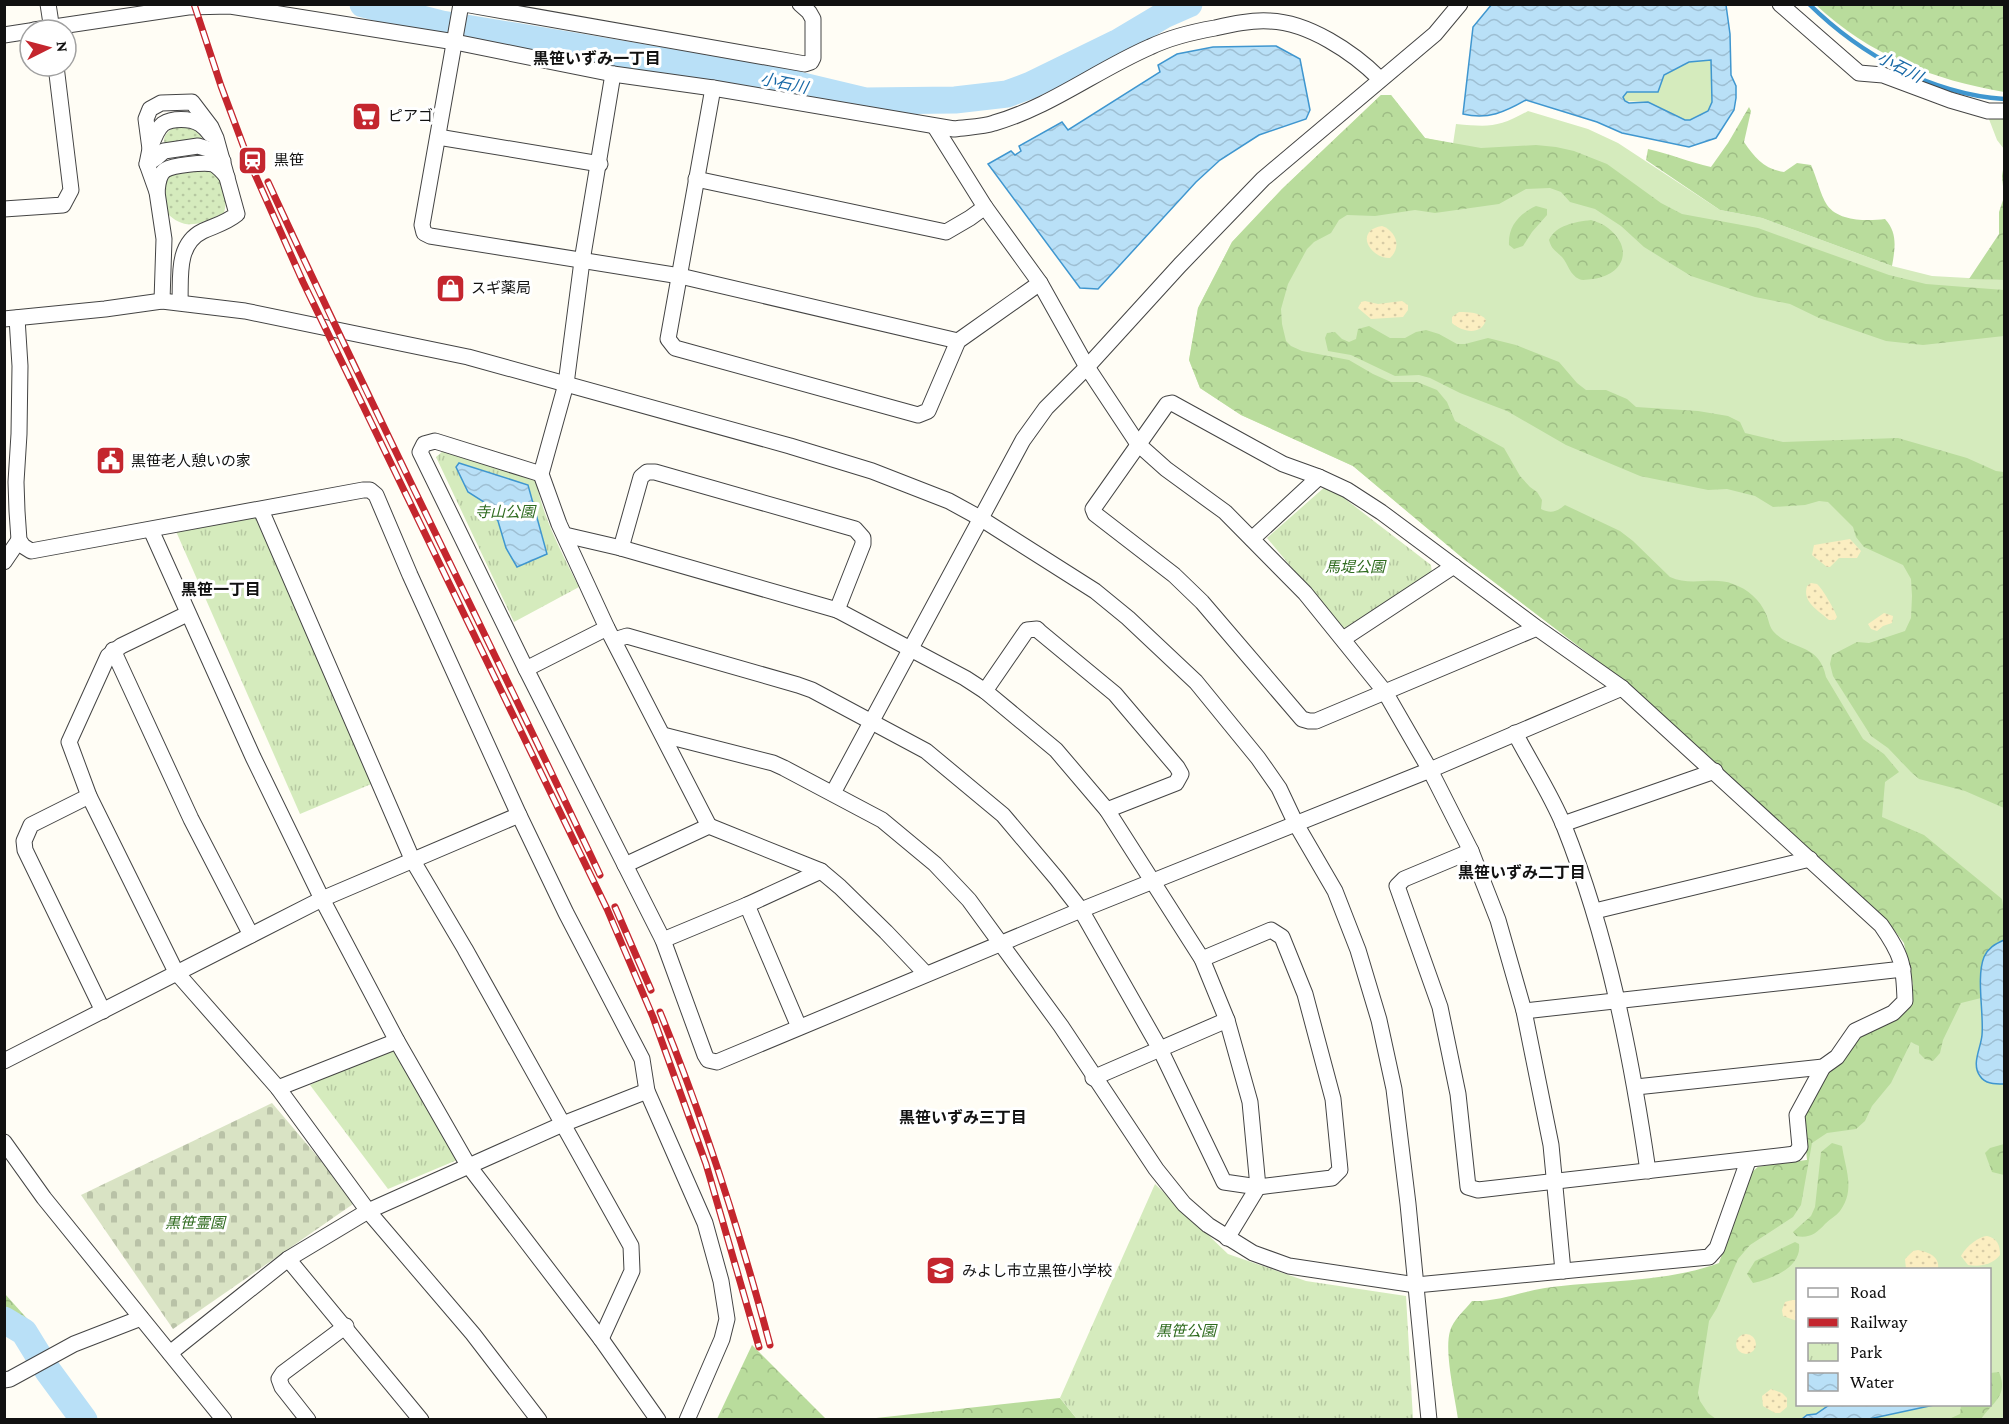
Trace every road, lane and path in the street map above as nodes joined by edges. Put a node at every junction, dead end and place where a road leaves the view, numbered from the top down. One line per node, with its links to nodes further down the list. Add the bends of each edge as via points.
1 (800, 4): 5 (street, via 813,19 813,58 805,64)
2 (1460, 4): 10 (street, via 1435,34)
3 (1780, 4): 12 (street, via 1859,74 1882,75 1950,100 1988,111)
4 (230, 5): 6 (street, via 188,7); 7 (street)
5 (462, 7): 7 (street)
6 (78, 24)
7 (456, 38): 8 (street); 14 (street)
8 (613, 74): 11 (street); 17 (street)
9 (57, 78): 22 (street, via 71,190 63,205)
10 (1380, 79): 13 (street, via 1364,63 1316,34 1288,24 1250,21 1182,34 1149,47 1021,115 992,124); 30 (street, via 1263,179)
11 (713, 88): 13 (street); 19 (street)
12 (2004, 111)
13 (935, 127): 21 (street)
14 (438, 137): 17 (street); 23 (street, via 424,232)
15 (221, 155): 16 (street, via 198,146); 16 (street, via 211,127 198,108 192,102 178,101 150,109); 18 (street)
16 (148, 157): 20 (street)
17 (600, 164): 23 (street)
18 (228, 179): 20 (street, via 219,167 211,164 174,166 163,171); 27 (street, via 237,214 188,242)
19 (696, 179): 21 (street, via 946,232); 24 (street)
20 (157, 192): 26 (street, via 164,239)
21 (985, 207): 25 (street)
22 (4, 209)
23 (582, 261): 24 (street); 31 (street)
24 (680, 276): 29 (street); 29 (street, via 668,339 675,348 918,415 928,411)
25 (1040, 283): 29 (street); 30 (street)
26 (162, 301): 27 (street); 28 (street)
27 (180, 302): 31 (street, via 245,311 468,357)
28 (11, 318): 40 (street, via 20,366 16,482)
29 (958, 341)
30 (1088, 367): 32 (street); 36 (street, via 1046,408 1023,440)
31 (566, 384): 33 (street); 36 (street, via 851,465 949,501)
32 (1138, 444): 34 (street, via 1167,404 1172,403 1283,464); 39 (street, via 1225,512); 54 (street, via 1096,502 1095,514 1174,575 1202,602 1302,718 1316,721)
33 (541, 474): 38 (street); 51 (street, via 435,441 421,447 420,452)
34 (1319, 477): 39 (street); 43 (street, via 1381,512)
35 (261, 510): 37 (street); 63 (street, via 363,490 373,492); 69 (street)
36 (980, 518): 49 (street); 64 (street, via 1095,591 1167,653 1258,758 1279,788)
37 (151, 530): 40 (street, via 31,551); 45 (street)
38 (564, 535): 41 (street); 47 (street)
39 (1252, 539): 48 (street)
40 (19, 540): 42 (street)
41 (621, 548): 44 (street); 44 (street, via 641,477 647,472 855,529 863,544)
42 (4, 562)
43 (1454, 566): 46 (street); 48 (street)
44 (837, 610): 49 (street)
45 (187, 614): 50 (street); 73 (street)
46 (1537, 628): 52 (street); 54 (street)
47 (611, 634): 51 (street); 55 (street, via 798,685); 57 (street)
48 (1343, 639): 54 (street)
49 (911, 648): 53 (street); 55 (street)
50 (113, 650): 61 (street, via 69,742); 77 (street, via 191,819)
51 (526, 669): 70 (street)
52 (1622, 688): 56 (street); 59 (street)
53 (985, 692): 62 (street, via 1056,750); 62 (street, via 1030,629 1040,632 1115,694 1180,774 1176,783)
54 (1385, 692): 58 (street)
55 (871, 722): 60 (street); 75 (street, via 926,751 1003,815)
56 (1515, 733): 58 (street); 65 (street)
57 (663, 735): 60 (street, via 773,763); 66 (street)
58 (1430, 770): 64 (street); 67 (street)
59 (1715, 771): 65 (street); 68 (street)
60 (833, 793): 79 (street, via 882,820 935,864 969,900)
61 (89, 796): 82 (street); 85 (street, via 31,825 24,841)
62 (1107, 810): 72 (street)
63 (519, 815): 69 (street); 96 (street, via 639,1051)
64 (1296, 824): 72 (street); 108 (street, via 1335,891 1379,1020 1394,1089)
65 (1563, 824): 76 (street)
66 (709, 826): 70 (street); 71 (street)
67 (1471, 851): 86 (street, via 1498,920); 102 (street, via 1404,879 1397,886 1440,1007 1458,1094 1468,1187 1478,1190)
68 (1810, 859): 76 (street); 81 (street, via 1881,924 1897,948)
69 (413, 861): 73 (street); 97 (street)
70 (625, 865): 78 (street)
71 (821, 871): 74 (street); 83 (street)
72 (1152, 882): 75 (street); 80 (street)
73 (322, 899): 77 (street); 89 (street)
74 (747, 905): 78 (street); 88 (street)
75 (1081, 910): 79 (street); 90 (street)
76 (1595, 911): 84 (street)
77 (251, 935): 82 (street)
78 (663, 940): 88 (street, via 708,1060 717,1062)
79 (999, 944): 83 (street); 93 (street, via 1061,1026)
80 (1202, 959): 87 (street); 103 (street, via 1271,930 1282,937 1305,994 1333,1099 1340,1170 1336,1175)
81 (1904, 969): 84 (street); 92 (street, via 1905,1001 1893,1013 1855,1030 1837,1057)
82 (176, 972): 85 (street); 95 (street)
83 (926, 974): 88 (street)
84 (1617, 1001): 86 (street); 94 (street)
85 (103, 1011): 91 (street)
86 (1524, 1011): 102 (street)
87 (1227, 1020): 90 (street); 103 (street, via 1250,1102)
88 (799, 1027)
89 (397, 1041): 95 (street); 100 (street)
90 (1160, 1049): 93 (street); 103 (street, via 1221,1178 1224,1182)
91 (4, 1061)
92 (1823, 1067): 94 (street); 99 (street, via 1797,1115 1800,1147 1796,1154)
93 (1094, 1078): 105 (street, via 1184,1204)
94 (1636, 1087): 101 (street)
95 (278, 1088): 104 (street)
96 (647, 1091): 97 (street); 119 (street, via 705,1223 727,1319)
97 (563, 1124): 100 (street); 111 (street, via 631,1246 632,1271)
98 (4, 1142): 109 (street)
99 (1748, 1161): 101 (street); 107 (street, via 1717,1248 1708,1257)
100 (468, 1165): 104 (street); 111 (street)
101 (1648, 1171): 102 (street)
102 (1555, 1182): 107 (street)
103 (1258, 1187): 105 (street)
104 (368, 1211): 106 (street); 117 (street)
105 (1227, 1238): 108 (street, via 1289,1266)
106 (288, 1258): 110 (street); 112 (street)
107 (1563, 1271): 108 (street)
108 (1416, 1285): 120 (street)
109 (141, 1318): 112 (street); 113 (street, via 74,1344)
110 (346, 1326): 115 (street, via 279,1379); 116 (street)
111 (601, 1339): 118 (street)
112 (170, 1353): 114 (street)
113 (4, 1380)
114 (224, 1419)
115 (308, 1419)
116 (421, 1419)
117 (539, 1419)
118 (658, 1419)
119 (687, 1419)
120 (1429, 1419)

